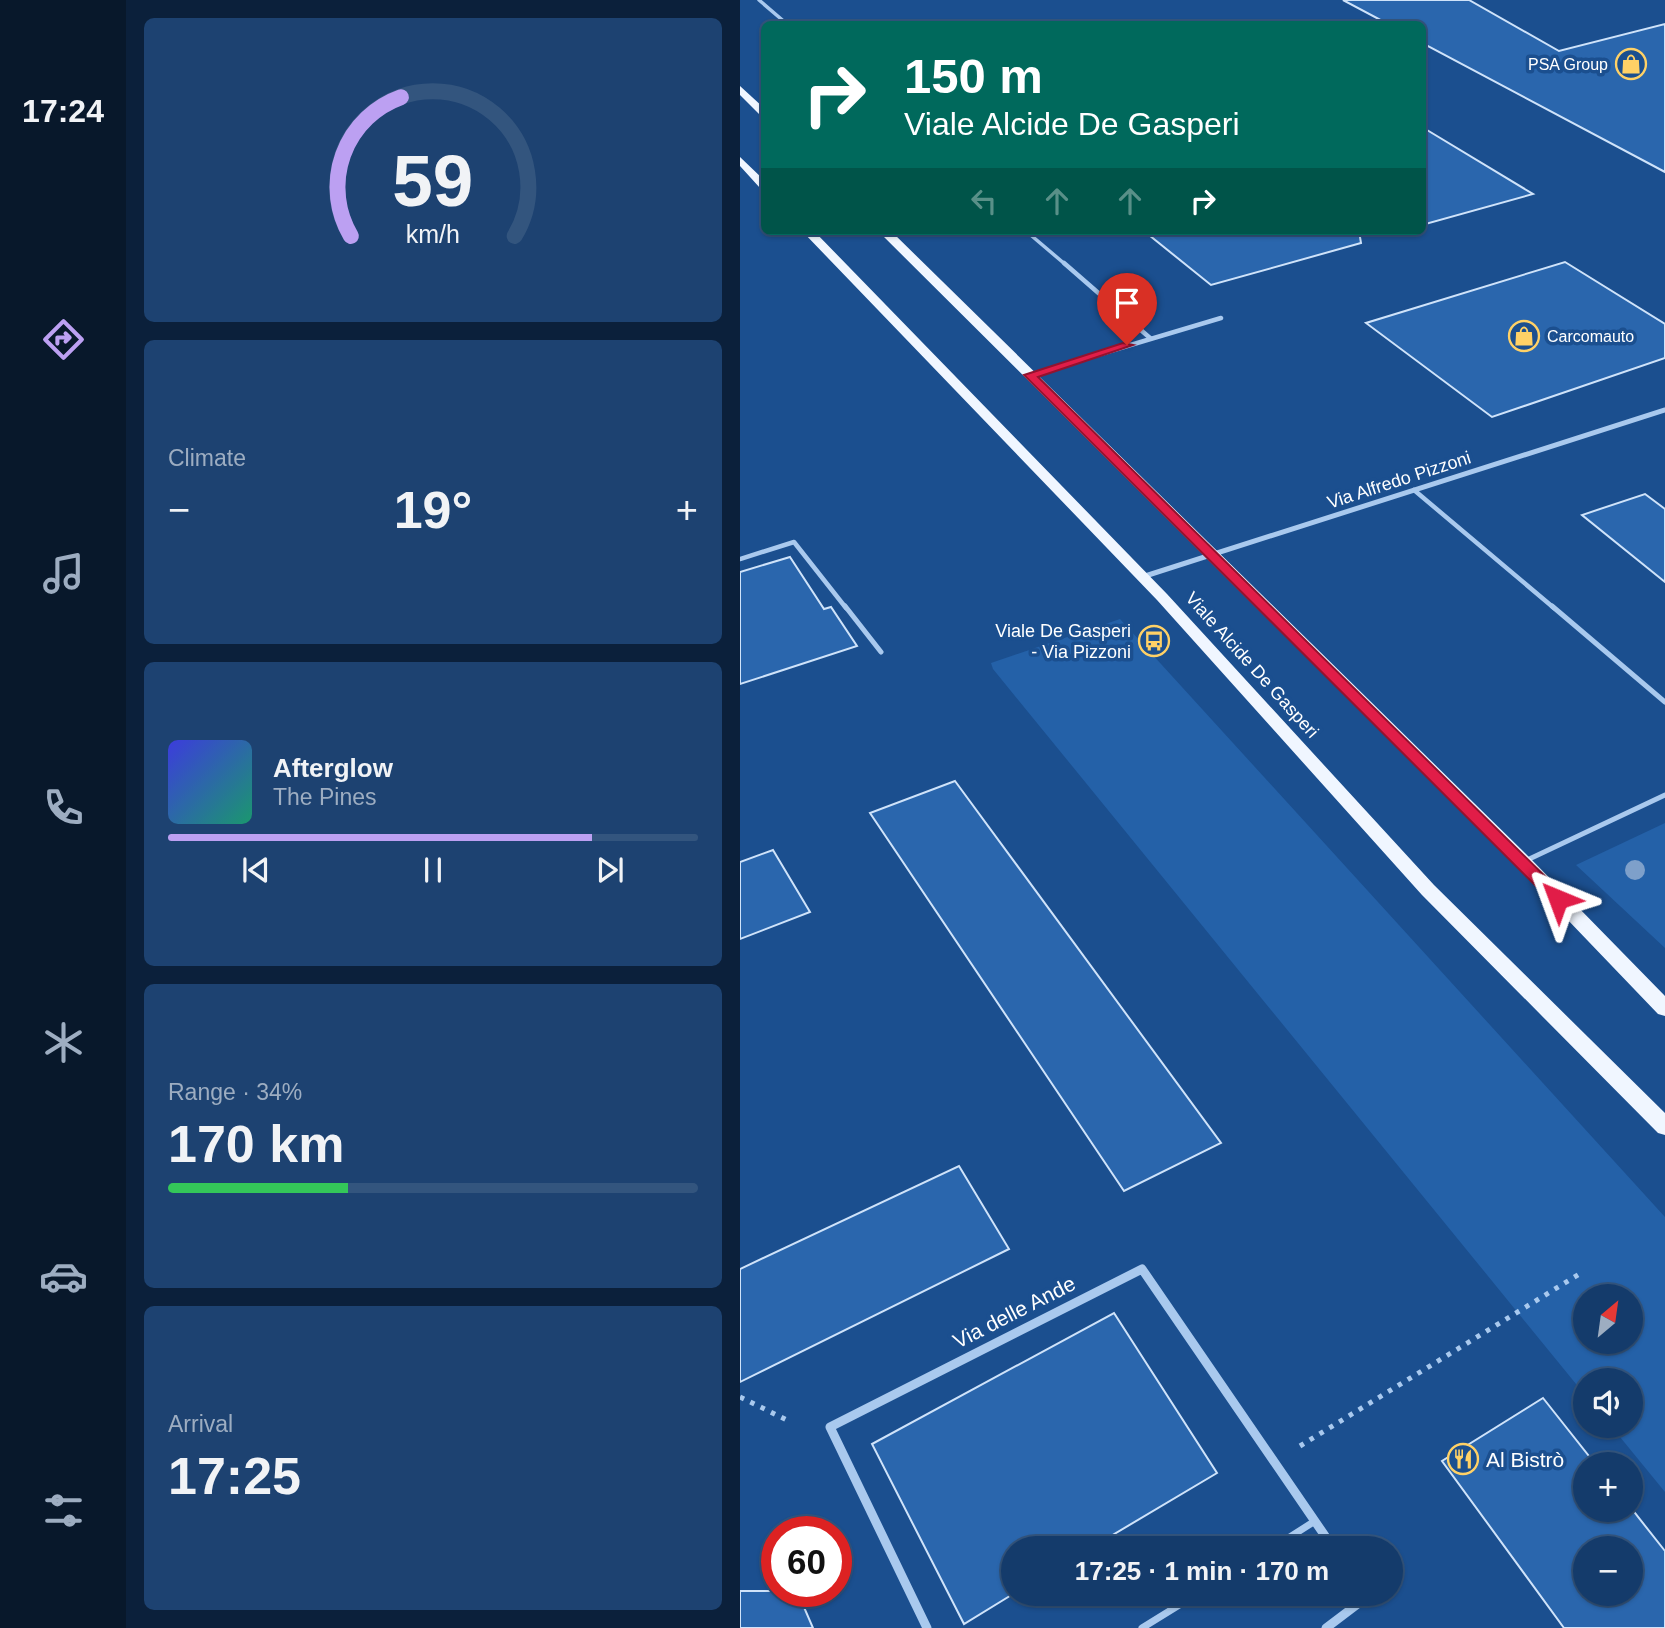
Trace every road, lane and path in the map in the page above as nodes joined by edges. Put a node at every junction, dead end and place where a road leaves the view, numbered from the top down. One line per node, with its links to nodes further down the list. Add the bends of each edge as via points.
1 (759, 0): 2 (lane)
2 (784, 21)
3 (740, 89): 4 (main road)
4 (761, 110)
5 (740, 160): 6 (main road)
6 (761, 183)
7 (812, 235): 17 (main road, Viale Alcide De Gasperi)
8 (888, 235): 12 (main road)
9 (1031, 235): 11 (lane)
10 (1221, 318): 11 (lane)
11 (1150, 338): 12 (lane)
12 (1030, 375): 15 (main road)
13 (1665, 410): 14 (street, Via Alfredo Pizzoni)
14 (1414, 490): 15 (street, Via Alfredo Pizzoni); 19 (lane)
15 (1212, 554): 17 (street, Via Alfredo Pizzoni); 21 (main road)
16 (740, 559): 18 (lane, via 794,541)
17 (1142, 577): 23 (main road, Viale Alcide De Gasperi, via 1428,890)
18 (881, 652)
19 (1665, 702)
20 (1665, 795): 21 (lane)
21 (1523, 862): 22 (main road)
22 (1665, 1009)
23 (1665, 1127)
24 (1581, 1273): 27 (path)
25 (740, 1397): 26 (path)
26 (790, 1421)
27 (1300, 1446)
28 (1315, 1521): 29 (lane); 30 (street, Via delle Ande); 33 (street, Via delle Ande, via 1142,1269 830,1427)
29 (1291, 1536)
30 (1325, 1536)
31 (1178, 1606): 34 (lane)
32 (1355, 1606): 35 (street)
33 (927, 1628)
34 (1142, 1628)
35 (1326, 1628)

